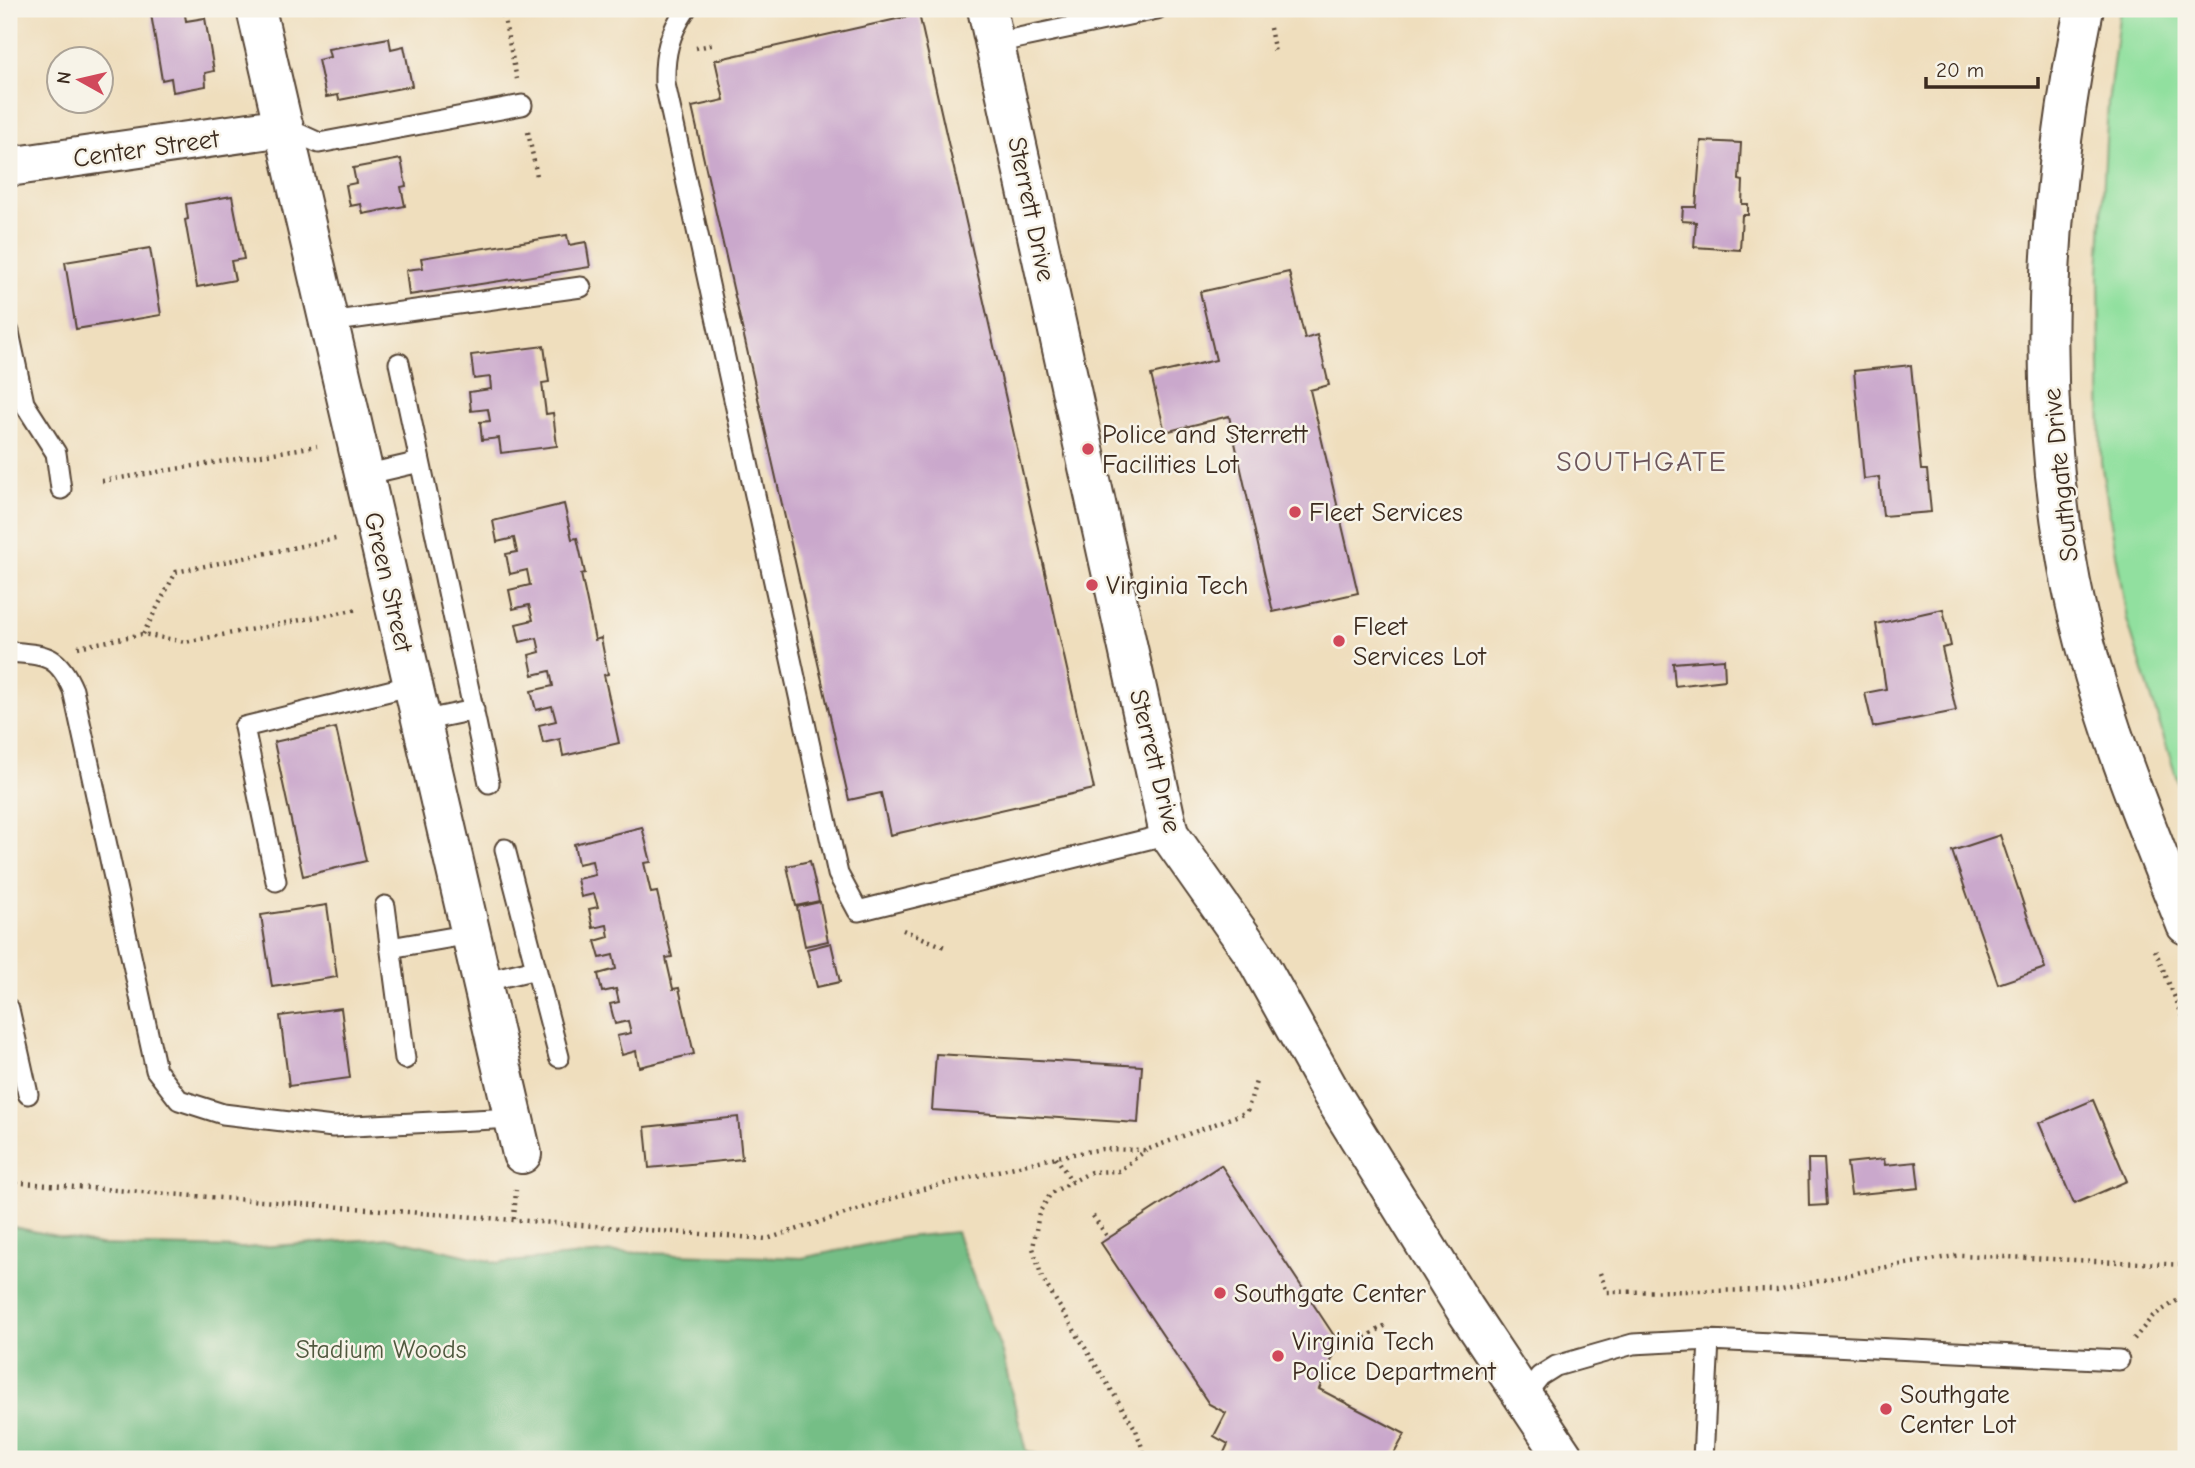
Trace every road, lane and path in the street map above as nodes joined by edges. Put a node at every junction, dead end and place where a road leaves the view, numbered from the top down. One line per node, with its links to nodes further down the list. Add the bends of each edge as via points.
1 (256, 9): 9 (street, Green Street)
2 (686, 9): 27 (lane, via 664,54 665,84 838,874 858,911)
3 (1157, 9): 5 (lane)
4 (2084, 9): 31 (street, Southgate Drive, via 2064,121 2051,250 2049,377 2059,506 2071,584 2096,681 2132,791)
5 (991, 26): 27 (street, Sterrett Drive)
6 (1269, 27): 7 (path)
7 (1275, 52)
8 (522, 104): 9 (lane, via 319,143)
9 (284, 127): 10 (street, Center Street); 12 (street, Green Street)
10 (9, 167)
11 (581, 287): 12 (lane)
12 (329, 322): 15 (street, Green Street)
13 (9, 332): 18 (lane, via 24,403 56,453)
14 (399, 363): 16 (lane)
15 (360, 457): 16 (lane); 17 (path); 19 (street, Green Street)
16 (421, 463): 25 (lane)
17 (102, 481)
18 (61, 489)
19 (377, 530): 20 (street, Green Street); 21 (path, via 176,572)
20 (394, 603): 21 (path, via 185,642); 24 (street, Green Street)
21 (143, 634): 23 (path)
22 (9, 652): 23 (lane)
23 (39, 654): 42 (lane, via 56,661 73,690 156,1070 179,1100 223,1114)
24 (417, 703): 25 (lane); 29 (lane, via 244,727); 32 (street, Green Street)
25 (474, 710): 26 (lane)
26 (489, 783)
27 (1169, 834): 56 (street, Sterrett Drive, via 1253,953 1330,1091)
28 (505, 849): 34 (lane)
29 (276, 881)
30 (385, 906): 33 (lane)
31 (2186, 925)
32 (471, 934): 33 (lane); 35 (street, Green Street)
33 (390, 948): 38 (lane)
34 (536, 969): 35 (lane); 37 (lane)
35 (482, 982): 42 (street, Green Street)
36 (9, 1009): 40 (lane)
37 (559, 1058)
38 (405, 1059)
39 (1257, 1078): 41 (path, via 1247,1112)
40 (28, 1094)
41 (1146, 1150): 43 (path, via 1102,1149); 45 (path, via 1119,1171 1091,1172)
42 (517, 1151): 47 (path)
43 (1056, 1157): 45 (path); 47 (path, via 919,1190 767,1239)
44 (9, 1182): 47 (path)
45 (1072, 1182): 57 (path, via 1051,1193 1039,1213 1033,1248 1042,1278 1136,1430)
46 (1093, 1216): 48 (path)
47 (514, 1219)
48 (1107, 1236)
49 (2186, 1265): 50 (path, via 1961,1255 1777,1290 1607,1292)
50 (1600, 1273)
51 (2186, 1295): 55 (path, via 2153,1316)
52 (1386, 1325): 54 (path)
53 (1709, 1340): 55 (lane); 56 (lane, via 1633,1344 1594,1354 1556,1366 1540,1376); 59 (lane)
54 (1359, 1341)
55 (2119, 1360)
56 (1524, 1396): 58 (street, Sterrett Drive)
57 (1146, 1459)
58 (1565, 1459)
59 (1703, 1459)

